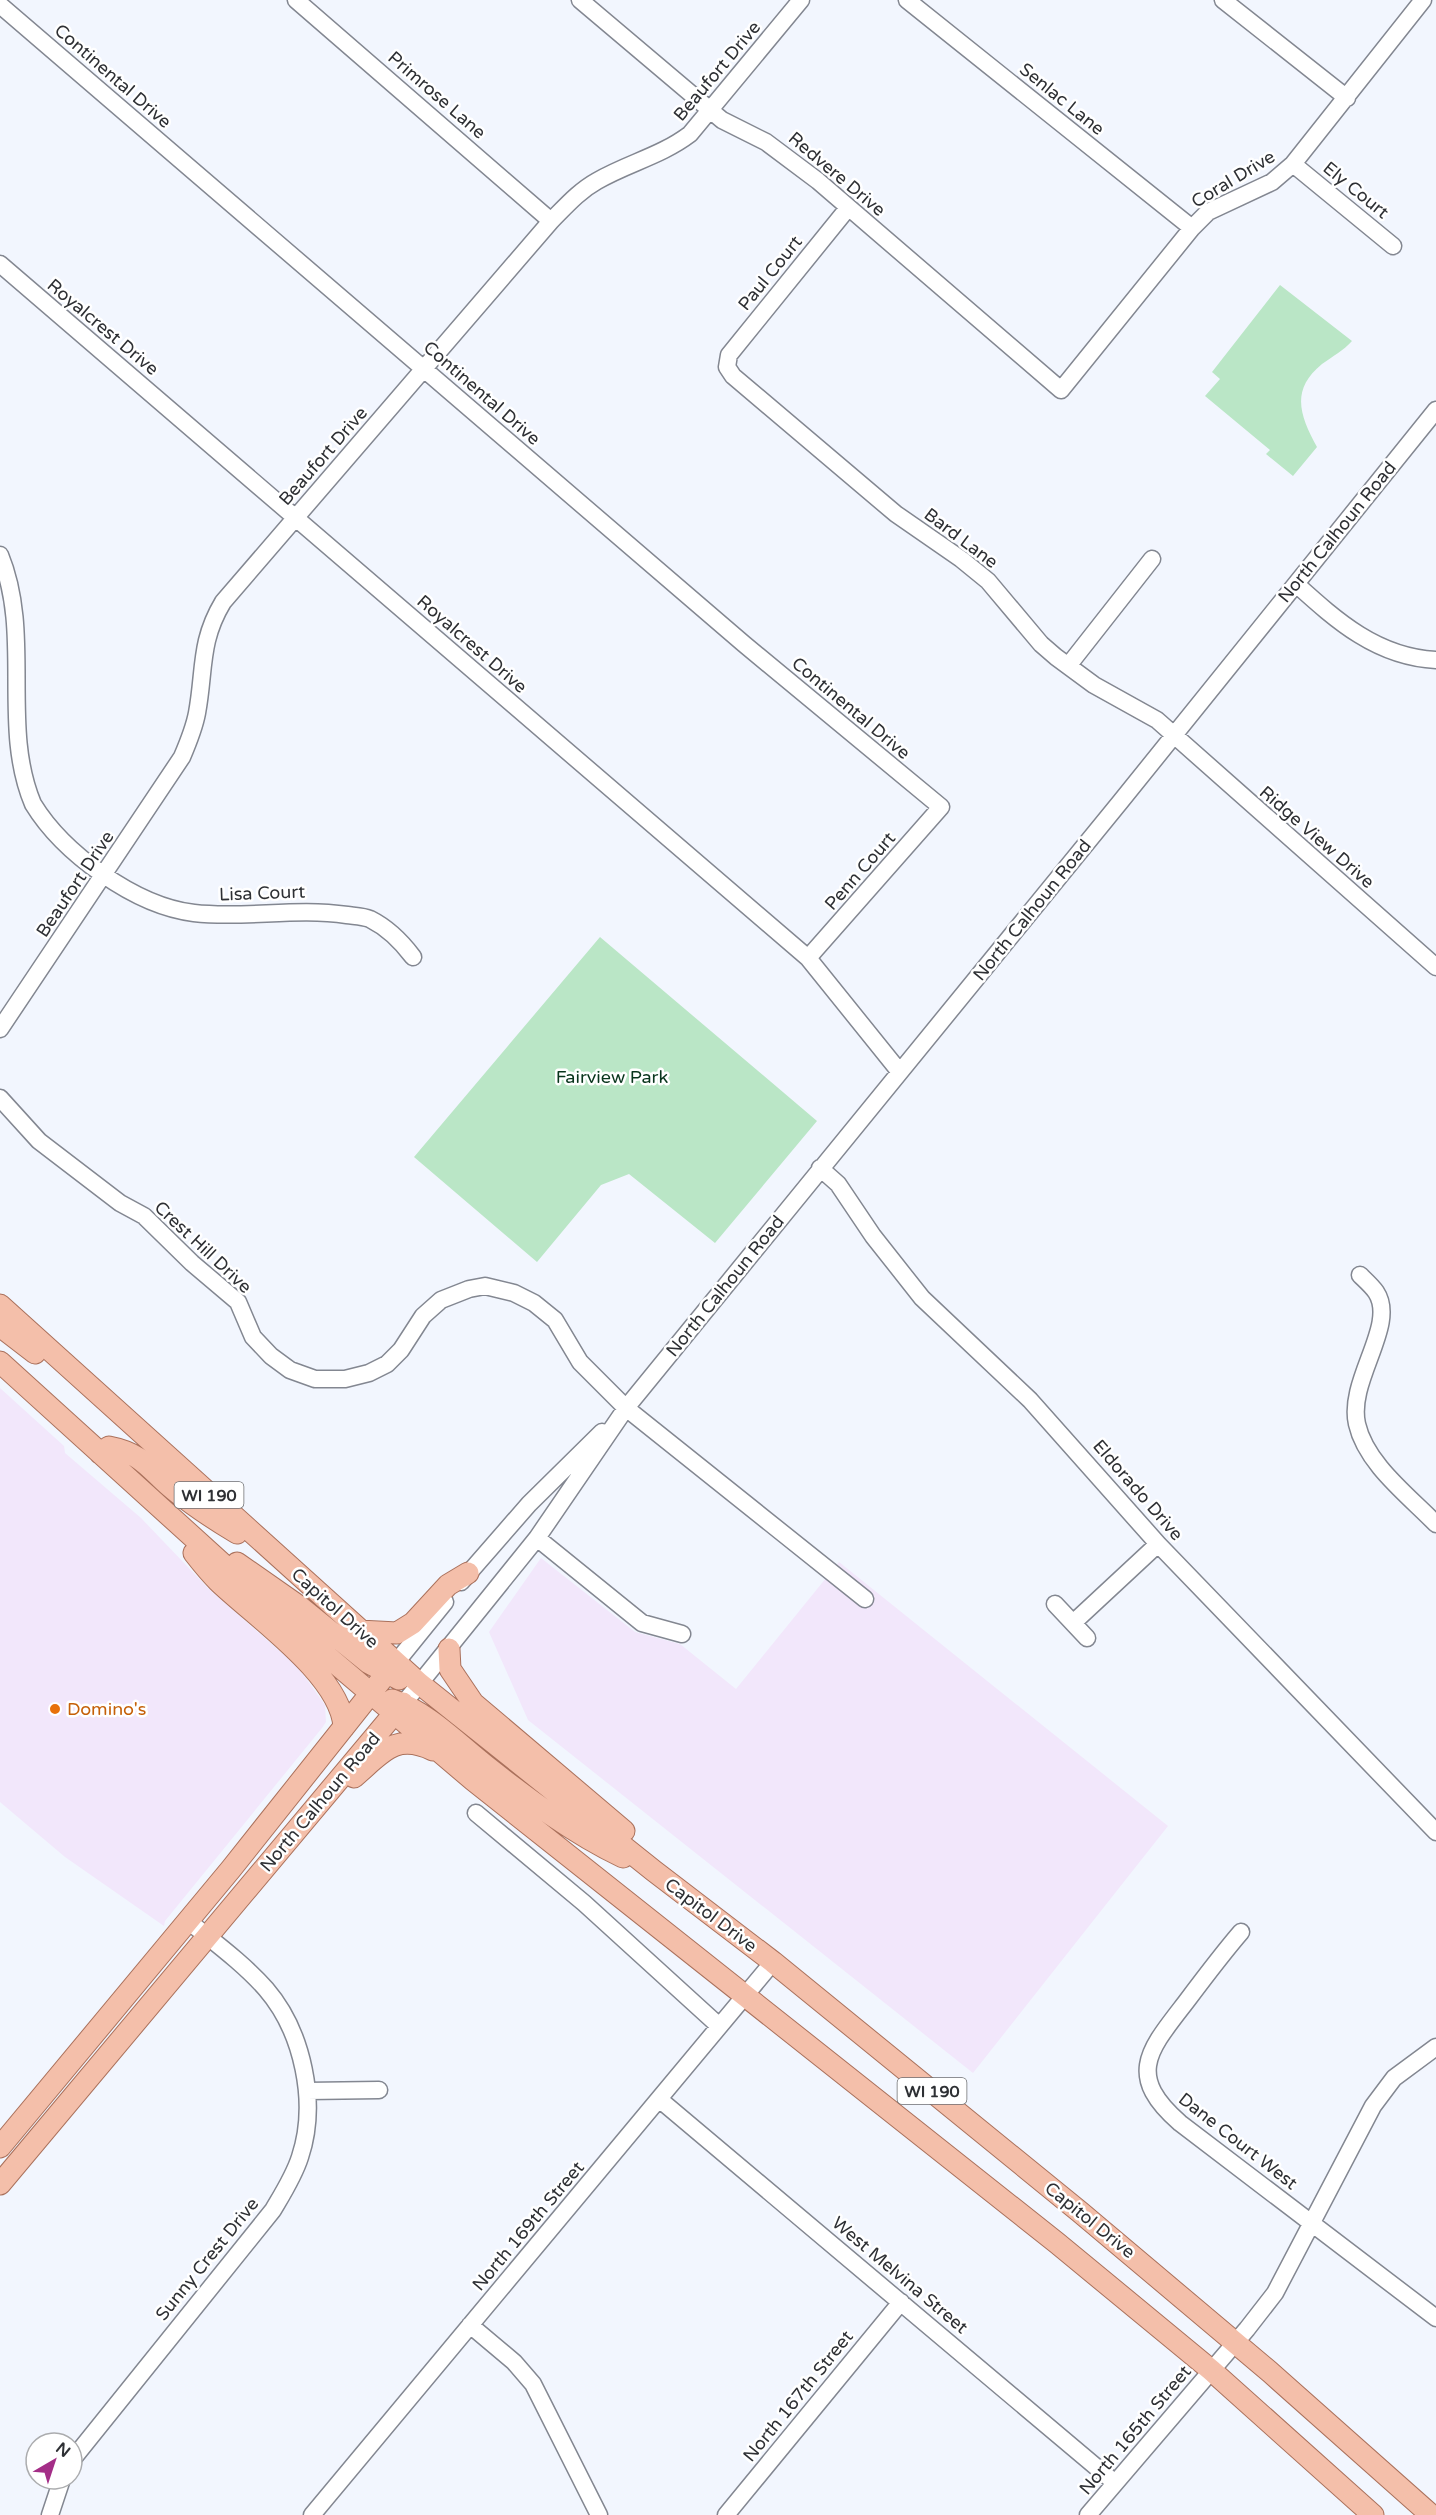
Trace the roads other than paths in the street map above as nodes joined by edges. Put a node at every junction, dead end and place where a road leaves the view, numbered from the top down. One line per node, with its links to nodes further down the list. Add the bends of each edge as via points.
1 (296, 0): 12 (street, Primrose Lane)
2 (580, 0): 9 (street, Redvere Drive)
3 (801, 0): 9 (street, Beaufort Drive)
4 (907, 0): 13 (street, Senlac Lane)
5 (1222, 0): 8 (street)
6 (1423, 0): 8 (street, Coral Drive)
7 (0, 5): 17 (street, Continental Drive)
8 (1347, 98): 10 (street, Coral Drive)
9 (711, 111): 11 (street, Redvere Drive, via 791,158); 12 (street, Beaufort Drive, via 671,148 598,180)
10 (1293, 164): 13 (street, Coral Drive, via 1272,182 1208,212); 14 (street, Ely Court)
11 (848, 208): 16 (street, Paul Court, via 729,355); 18 (street, Redvere Drive)
12 (551, 221): 17 (street, Beaufort Drive)
13 (1192, 228): 18 (street, Coral Drive)
14 (1393, 246)
15 (0, 264): 20 (street, Royalcrest Drive)
16 (727, 367): 25 (street, Bard Lane, via 896,514 988,581 1041,644)
17 (424, 368): 20 (street, Beaufort Drive); 27 (street, Continental Drive, via 744,644)
18 (1061, 390)
19 (1436, 410): 23 (street, North Calhoun Road)
20 (296, 519): 28 (street, Beaufort Drive, via 239,582 210,623 190,738 167,782); 30 (street, Royalcrest Drive)
21 (0, 555): 28 (street, Lisa Court, via 15,610 10,722 16,763 33,803 66,845)
22 (1152, 560): 25 (street)
23 (1296, 584): 24 (street, via 1365,640 1392,651); 26 (street, North Calhoun Road)
24 (1436, 660)
25 (1068, 666): 26 (street, Bard Lane, via 1094,685 1143,710)
26 (1173, 736): 31 (street, Ridge View Drive); 33 (street, North Calhoun Road)
27 (941, 807): 30 (street, Penn Court)
28 (105, 874): 29 (street, Lisa Court, via 128,891 191,913 320,911 368,918 399,938); 32 (street, Beaufort Drive)
29 (413, 957)
30 (808, 958): 33 (street, Royalcrest Drive)
31 (1436, 967)
32 (0, 1029)
33 (899, 1071): 35 (street, North Calhoun Road)
34 (0, 1098): 41 (street, Crest Hill Drive, via 39,1141 120,1203 144,1216 238,1302 253,1337 290,1370 315,1379 345,1379 369,1373 387,1364 401,1350 423,1316 441,1300 453,1293 485,1286 514,1293 555,1320 580,1362)
35 (820, 1168): 41 (street, North Calhoun Road); 47 (street, Eldorado Drive, via 838,1184 922,1298 1037,1407)
36 (1360, 1275): 44 (street, via 1377,1292 1382,1323 1357,1390 1357,1425 1376,1461)
37 (0, 1305): 40 (main road, Capitol Drive / WI 190)
38 (0, 1326): 40 (main road)
39 (0, 1362): 42 (main road, WI 190)
40 (110, 1404): 48 (main road, Capitol Drive / WI 190)
41 (626, 1408): 46 (street, North Calhoun Road); 49 (street, North Calhoun Road, via 529,1504); 50 (street, Crest Hill Drive)
42 (100, 1453): 43 (main road, WI 190); 48 (main road, via 109,1447 129,1451 209,1516)
43 (147, 1497): 45 (main road, WI 190); 61 (main road, via 217,1580 316,1670 336,1702)
44 (1436, 1524)
45 (182, 1527): 57 (main road, via 300,1606 341,1642); 59 (main road, WI 190)
46 (537, 1538): 54 (street, via 642,1623); 56 (street, North Calhoun Road)
47 (1158, 1544): 52 (street); 65 (street, Eldorado Drive)
48 (274, 1554): 53 (main road, Capitol Drive / WI 190)
49 (468, 1573): 53 (main road, via 448,1585 413,1623 397,1633); 57 (street, North Calhoun Road)
50 (865, 1599)
51 (1055, 1604): 52 (street)
52 (1073, 1623): 55 (street)
53 (359, 1631): 57 (main road, Capitol Drive / WI 190)
54 (682, 1634)
55 (1088, 1638)
56 (449, 1649): 58 (street, North Calhoun Road); 68 (main road, via 450,1669 473,1703 590,1800)
57 (391, 1668): 58 (main road); 59 (main road, North Calhoun Road)
58 (420, 1684): 60 (street, North Calhoun Road); 66 (main road, Capitol Drive / WI 190)
59 (371, 1694): 60 (main road); 61 (main road, North Calhoun Road)
60 (399, 1708): 62 (main road, WI 190); 64 (main road, North Calhoun Road); 66 (main road, via 554,1818 592,1842)
61 (344, 1727): 67 (main road, North Calhoun Road)
62 (443, 1755): 64 (main road, via 413,1742 394,1744); 72 (main road, WI 190)
63 (476, 1813): 73 (street, via 580,1900)
64 (304, 1820): 70 (main road, North Calhoun Road)
65 (1436, 1832)
66 (654, 1871): 68 (main road, Capitol Drive / WI 190)
67 (187, 1920): 70 (street, Sunny Crest Drive); 78 (main road, North Calhoun Road)
68 (724, 1923): 71 (main road, Capitol Drive / WI 190)
69 (1241, 1932): 81 (street, Dane Court West, via 1151,2051 1151,2088 1163,2108 1180,2123)
70 (206, 1936): 76 (street, Sunny Crest Drive, via 244,1967 279,2007 290,2025); 79 (main road, North Calhoun Road)
71 (773, 1962): 72 (street, North 169th Street); 85 (main road, Capitol Drive / WI 190)
72 (746, 1995): 73 (street, North 169th Street); 86 (main road, WI 190)
73 (718, 2025): 77 (street, North 169th Street)
74 (1436, 2047): 81 (street, North 165th Street, via 1402,2070 1383,2091 1349,2148)
75 (379, 2090): 76 (street)
76 (307, 2091): 87 (street, Sunny Crest Drive, via 300,2156 273,2210)
77 (659, 2099): 82 (street, West Melvina Street); 84 (street, North 169th Street)
78 (3, 2139): 79 (street)
79 (26, 2153): 80 (main road, North Calhoun Road)
80 (0, 2184)
81 (1313, 2223): 83 (street, Dane Court West); 85 (street, North 165th Street, via 1281,2284)
82 (901, 2302): 88 (street, West Melvina Street); 93 (street, North 167th Street)
83 (1436, 2318)
84 (470, 2325): 91 (street, North 169th Street); 92 (street, via 514,2362 533,2384)
85 (1236, 2342): 86 (street, North 165th Street); 96 (main road, Capitol Drive / WI 190)
86 (1211, 2370): 88 (street, North 165th Street); 95 (main road, WI 190)
87 (84, 2445)
88 (1114, 2482): 94 (street, North 165th Street)
89 (58, 2491): 90 (street)
90 (50, 2515)
91 (312, 2515)
92 (599, 2515)
93 (726, 2515)
94 (1088, 2515)
95 (1373, 2515)
96 (1431, 2515)

